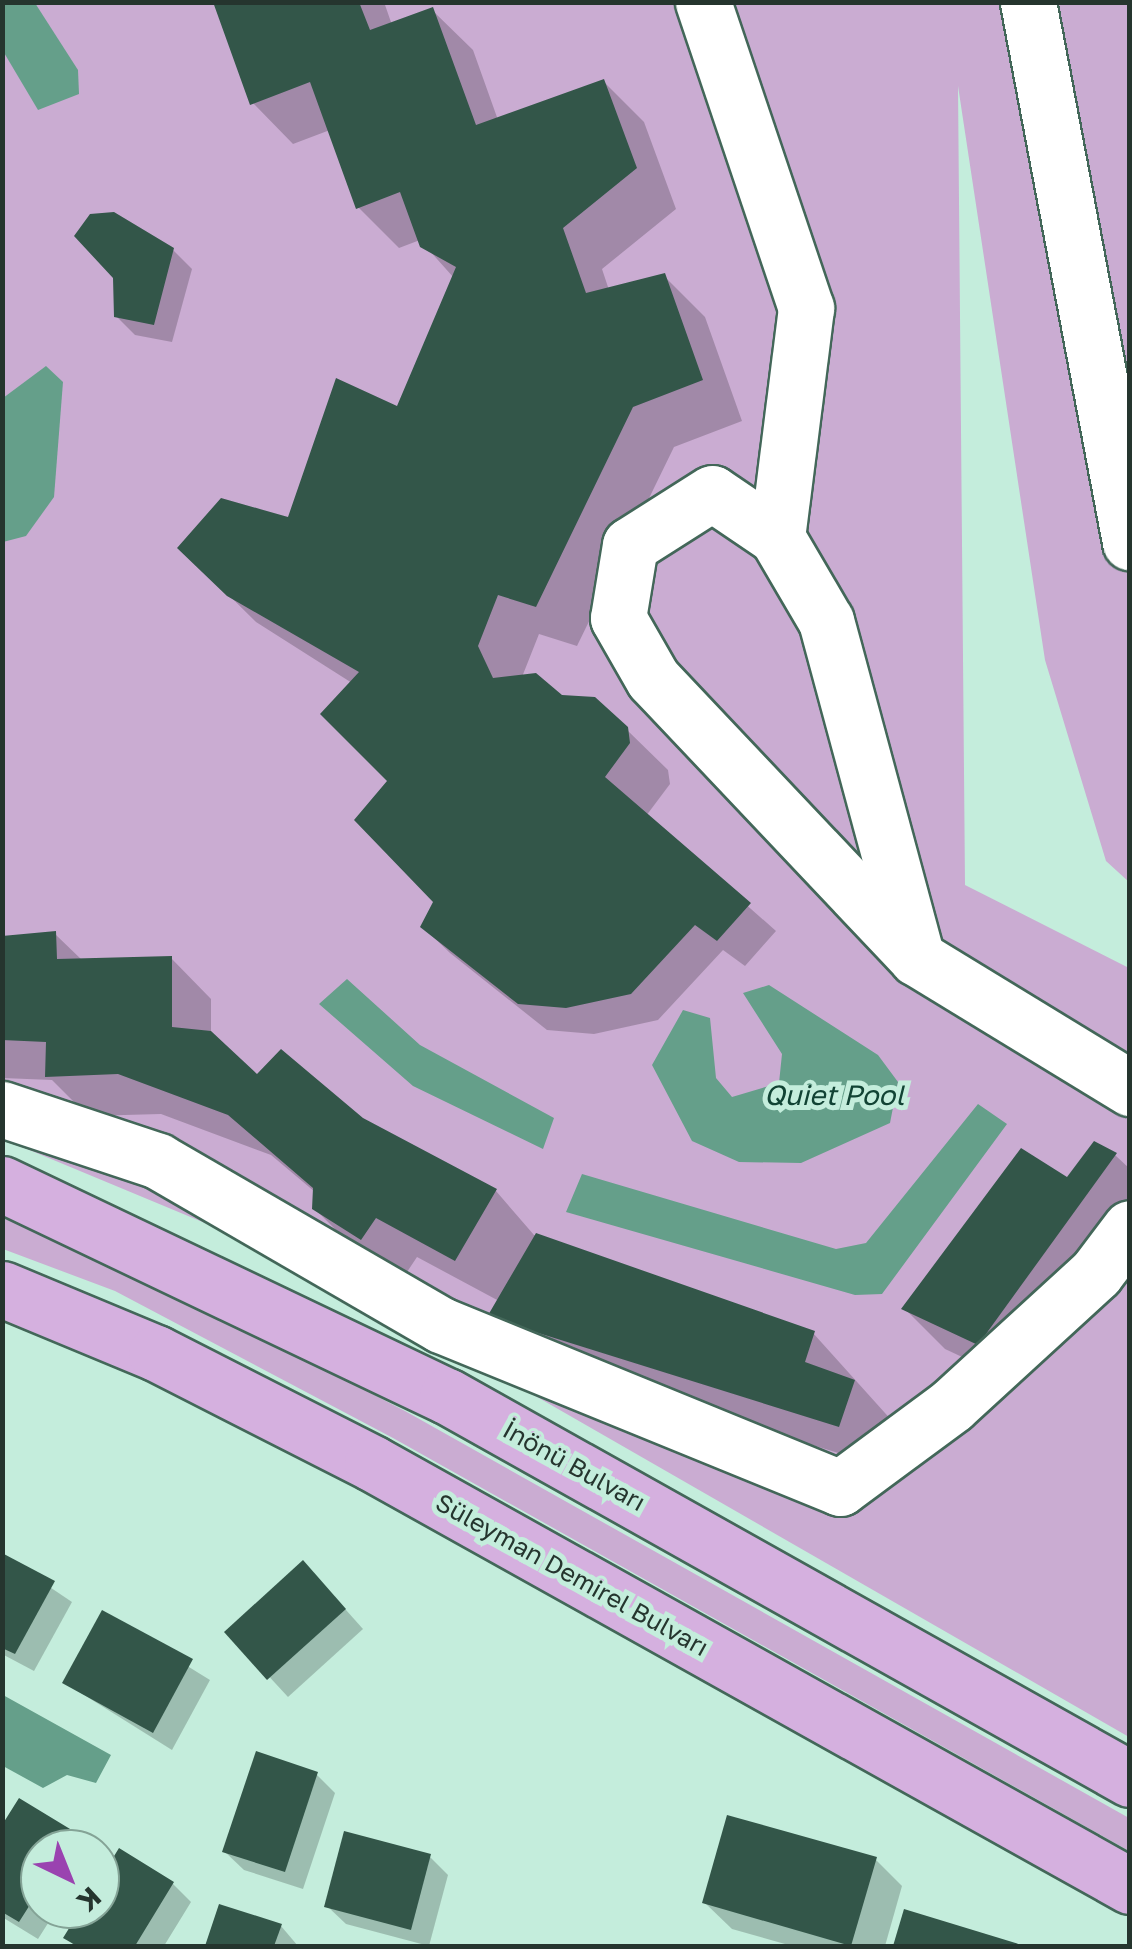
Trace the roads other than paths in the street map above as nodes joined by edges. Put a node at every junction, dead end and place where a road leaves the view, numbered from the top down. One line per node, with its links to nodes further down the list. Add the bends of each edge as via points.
1 (703, 2): 3 (lane, via 806,308)
2 (1028, 2): 4 (lane)
3 (777, 537): 5 (lane, via 826,621); 5 (lane, via 712,494 630,545 618,618 653,679)
4 (1130, 542)
5 (917, 958): 6 (lane)
6 (1130, 1088)
7 (2, 1110): 9 (lane, via 158,1160 441,1325 840,1488 952,1405 1096,1273)
8 (2, 1184): 11 (main road, İnönü Bulvarı, via 447,1396)
9 (1130, 1228)
10 (2, 1288): 12 (main road, Süleyman Demirel Bulvarı, via 156,1353 372,1463)
11 (1130, 1779)
12 (1130, 1886)

